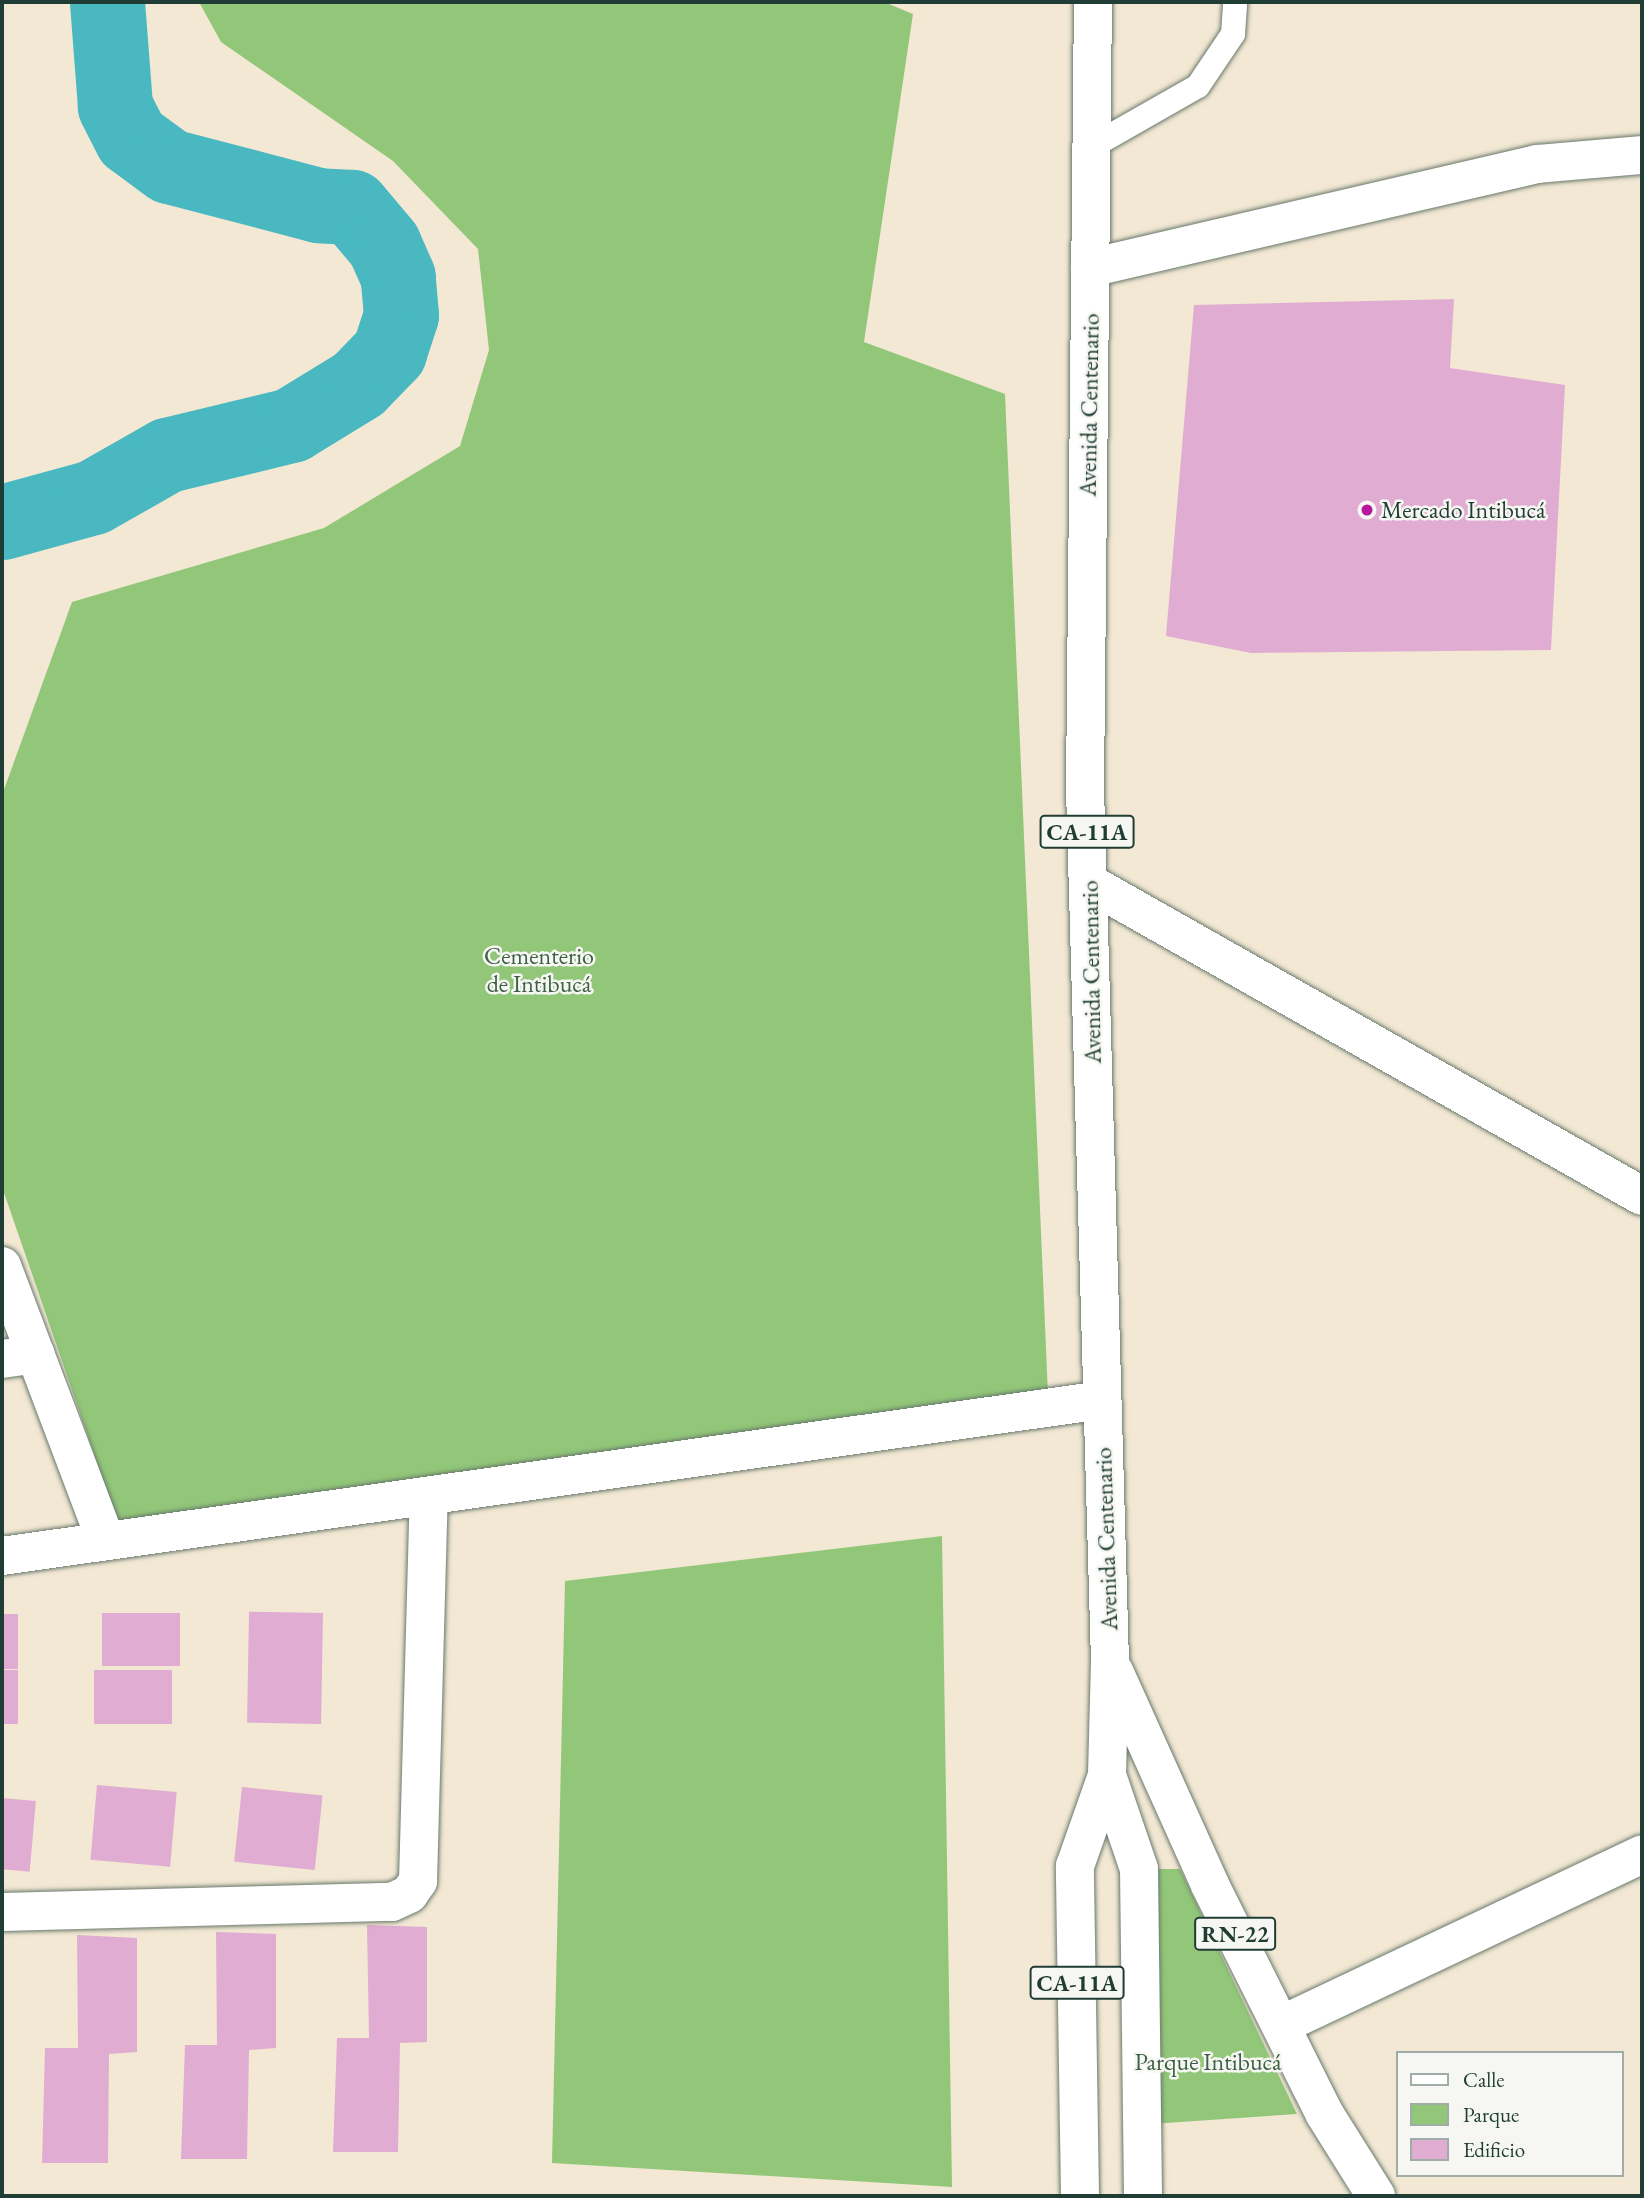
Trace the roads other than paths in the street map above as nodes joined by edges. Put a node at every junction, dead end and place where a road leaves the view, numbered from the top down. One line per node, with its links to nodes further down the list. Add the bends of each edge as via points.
1 (1093, 2): 3 (street, Avenida Centenario / CA-11A)
2 (1235, 2): 3 (lane, via 1233,34 1198,86)
3 (1091, 146): 5 (street, Avenida Centenario / CA-11A)
4 (1642, 155): 5 (street, via 1537,164)
5 (1090, 268): 6 (street, Avenida Centenario / CA-11A)
6 (1089, 883): 7 (street); 10 (street, Avenida Centenario / CA-11A)
7 (1642, 1196)
8 (2, 1266): 9 (street)
9 (19, 1357): 12 (street)
10 (1102, 1399): 11 (street); 14 (street, Avenida Centenario / CA-11A)
11 (429, 1496): 12 (street); 17 (street, via 418,1881 409,1894 392,1902)
12 (106, 1541): 13 (street)
13 (2, 1556)
14 (1110, 1662): 15 (street, Avenida Centenario / CA-11A); 18 (street, RN-22)
15 (1107, 1775): 19 (street, Avenida Centenario / CA-11A, via 1075,1866); 20 (street, Avenida Centenario / CA-11A, via 1139,1869)
16 (1642, 1854): 18 (street)
17 (2, 1912)
18 (1281, 2025): 21 (street, RN-22)
19 (1080, 2196)
20 (1143, 2196)
21 (1376, 2196)

